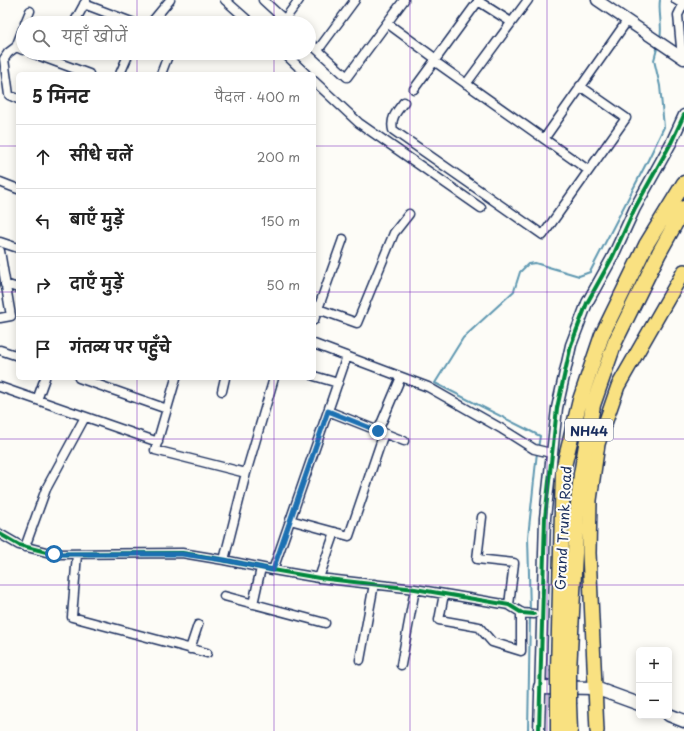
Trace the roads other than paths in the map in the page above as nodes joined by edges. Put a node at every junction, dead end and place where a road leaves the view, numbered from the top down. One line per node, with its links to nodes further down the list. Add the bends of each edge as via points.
1 (170, 0): 16 (street)
2 (225, 0): 17 (street)
3 (263, 0): 18 (street)
4 (299, 0): 19 (street)
5 (355, 0): 24 (street)
6 (404, 0): 22 (street)
7 (479, 0): 21 (street); 30 (street)
8 (528, 0): 21 (street)
9 (597, 0): 20 (street)
10 (85, 2): 14 (street); 15 (street)
11 (681, 3): 25 (street, via 678,15)
12 (30, 11): 13 (street)
13 (28, 16)
14 (78, 16)
15 (118, 16)
16 (157, 16)
17 (243, 16)
18 (279, 16)
19 (289, 16)
20 (627, 21): 25 (street); 38 (street)
21 (511, 22): 37 (street)
22 (387, 24): 24 (street, via 347,77); 30 (street)
23 (16, 50): 40 (street, via 8,53 4,59 9,95)
24 (318, 50)
25 (683, 58)
26 (52, 60): 31 (street)
27 (126, 60): 33 (street)
28 (166, 60): 34 (street)
29 (291, 60): 35 (street)
30 (435, 60): 37 (street); 39 (street)
31 (55, 61): 32 (street)
32 (84, 72)
33 (121, 72)
34 (162, 72)
35 (304, 72)
36 (316, 83): 48 (street, via 360,123)
37 (466, 84): 43 (street)
38 (580, 86): 43 (street); 44 (street, via 626,118)
39 (414, 89)
40 (16, 98)
41 (404, 102): 44 (street, via 393,117 393,130 543,235)
42 (684, 115): 84 (street, via 587,303 571,345)
43 (544, 139): 44 (street)
44 (588, 170)
45 (0, 182): 47 (street)
46 (684, 183): 110 (highway, Grand Trunk Road / NH44, via 646,245 605,328 580,400 563,470)
47 (16, 188)
48 (481, 208)
49 (684, 208): 110 (highway, Grand Trunk Road / NH44, via 615,342 594,405 581,474)
50 (409, 214): 59 (street, via 394,233 358,323)
51 (343, 239): 59 (street)
52 (0, 242): 53 (street)
53 (16, 247)
54 (0, 251): 55 (street)
55 (2, 270): 57 (street)
56 (682, 277): 112 (main road, via 618,386 598,444 590,500 589,553)
57 (5, 284): 58 (street); 60 (street)
58 (16, 287)
59 (318, 309): 61 (street)
60 (14, 314): 62 (street)
61 (316, 314)
62 (0, 318)
63 (316, 345): 66 (street)
64 (0, 350): 65 (street)
65 (16, 355)
66 (347, 356): 68 (street); 74 (street)
67 (316, 377): 74 (street)
68 (401, 377): 81 (street); 84 (street, via 428,387 534,449)
69 (44, 380): 77 (street)
70 (85, 380): 78 (street)
71 (175, 380): 78 (street)
72 (225, 380): 76 (street)
73 (273, 380): 85 (street)
74 (338, 383): 79 (street)
75 (0, 387): 77 (street)
76 (222, 391)
77 (37, 400): 80 (street)
78 (167, 409): 83 (street)
79 (328, 411): 81 (street); 87 (street)
80 (85, 417): 83 (street); 90 (street, via 46,489)
81 (381, 432): 82 (street); 88 (street, via 350,536)
82 (404, 441)
83 (158, 442): 85 (street, via 155,450)
84 (547, 453): 111 (street)
85 (246, 473): 92 (street)
86 (482, 517): 101 (street, via 477,559 514,563)
87 (290, 520): 88 (street); 94 (street)
88 (335, 532): 95 (street)
89 (0, 534): 90 (street)
90 (25, 547): 91 (street, via 54,554)
91 (77, 554): 92 (street, via 182,554); 106 (street, via 72,617)
92 (224, 560): 93 (street)
93 (261, 568): 94 (street); 100 (street)
94 (273, 570): 95 (street)
95 (319, 578): 96 (street)
96 (374, 584): 97 (street); 108 (street)
97 (415, 589): 98 (street); 109 (street)
98 (444, 594): 101 (street); 102 (street, via 439,620 479,627 492,642 521,651)
99 (224, 596): 100 (street)
100 (253, 604): 104 (street)
101 (509, 605): 102 (street)
102 (522, 612): 103 (street)
103 (534, 614)
104 (325, 623)
105 (198, 625): 106 (street)
106 (190, 649): 107 (street)
107 (207, 653)
108 (360, 660)
109 (401, 665)
110 (563, 670): 114 (highway, Grand Trunk Road / NH44, bridge)
111 (540, 687): 112 (main road); 117 (street)
112 (595, 688): 113 (main road); 120 (main road)
113 (636, 703)
114 (563, 705): 118 (highway, Grand Trunk Road / NH44); 119 (highway, Grand Trunk Road / NH44)
115 (672, 716): 116 (main road)
116 (684, 721)
117 (539, 731)
118 (558, 731)
119 (570, 731)
120 (597, 731)

